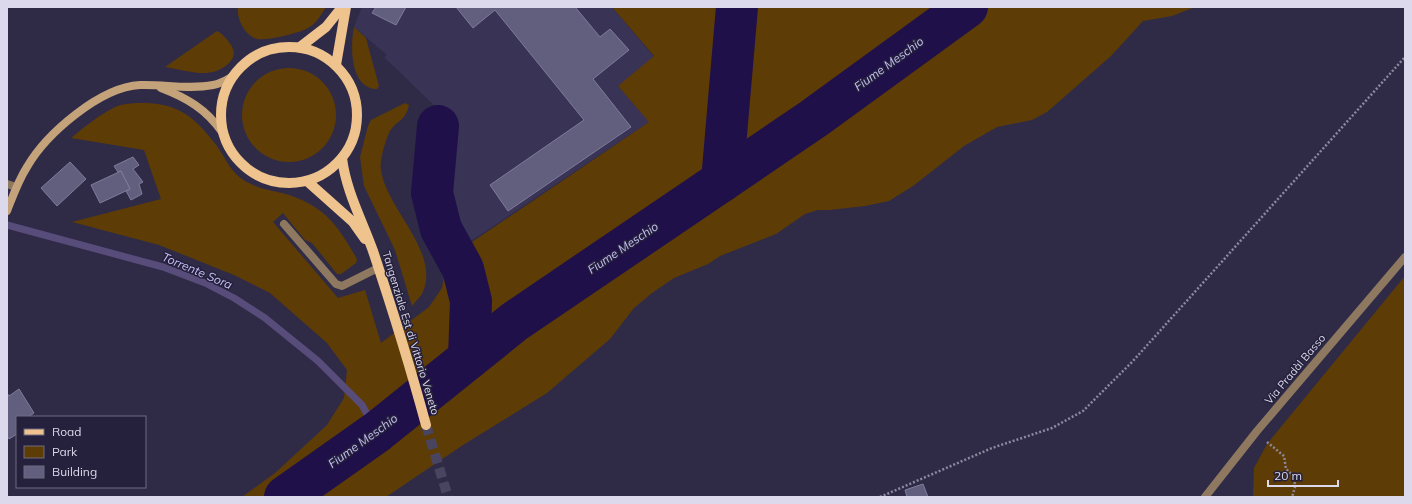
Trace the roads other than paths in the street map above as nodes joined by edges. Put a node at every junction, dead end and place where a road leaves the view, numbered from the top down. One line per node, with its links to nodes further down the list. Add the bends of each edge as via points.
1 (342, 7): 3 (main road, via 326,27)
2 (346, 7): 4 (main road)
3 (300, 47): 4 (main road, via 319,53); 5 (main road, via 281,46 262,51 242,64)
4 (336, 65): 8 (main road, via 349,81 356,100 357,121 352,141)
5 (230, 78): 6 (main road, via 214,85); 7 (main road, via 220,112)
6 (155, 86): 7 (main road, via 201,108); 11 (main road, via 123,88 108,94 77,114 50,136)
7 (222, 132): 9 (main road, via 230,151 245,168 264,179 286,183)
8 (342, 158): 9 (main road, via 326,172); 14 (main road, Tangenziale Est di Vittorio Veneto, via 352,198)
9 (307, 181): 14 (main road, Tangenziale Est di Vittorio Veneto, via 353,222)
10 (7, 184): 11 (street)
11 (16, 187): 12 (main road)
12 (7, 211)
13 (284, 224): 16 (street, via 336,284 342,286)
14 (372, 249): 16 (main road, Tangenziale Est di Vittorio Veneto)
15 (1405, 256): 18 (street, Via Pradàl Basso, via 1253,436)
16 (378, 268): 17 (main road, Tangenziale Est di Vittorio Veneto)
17 (426, 425)
18 (1205, 497)

